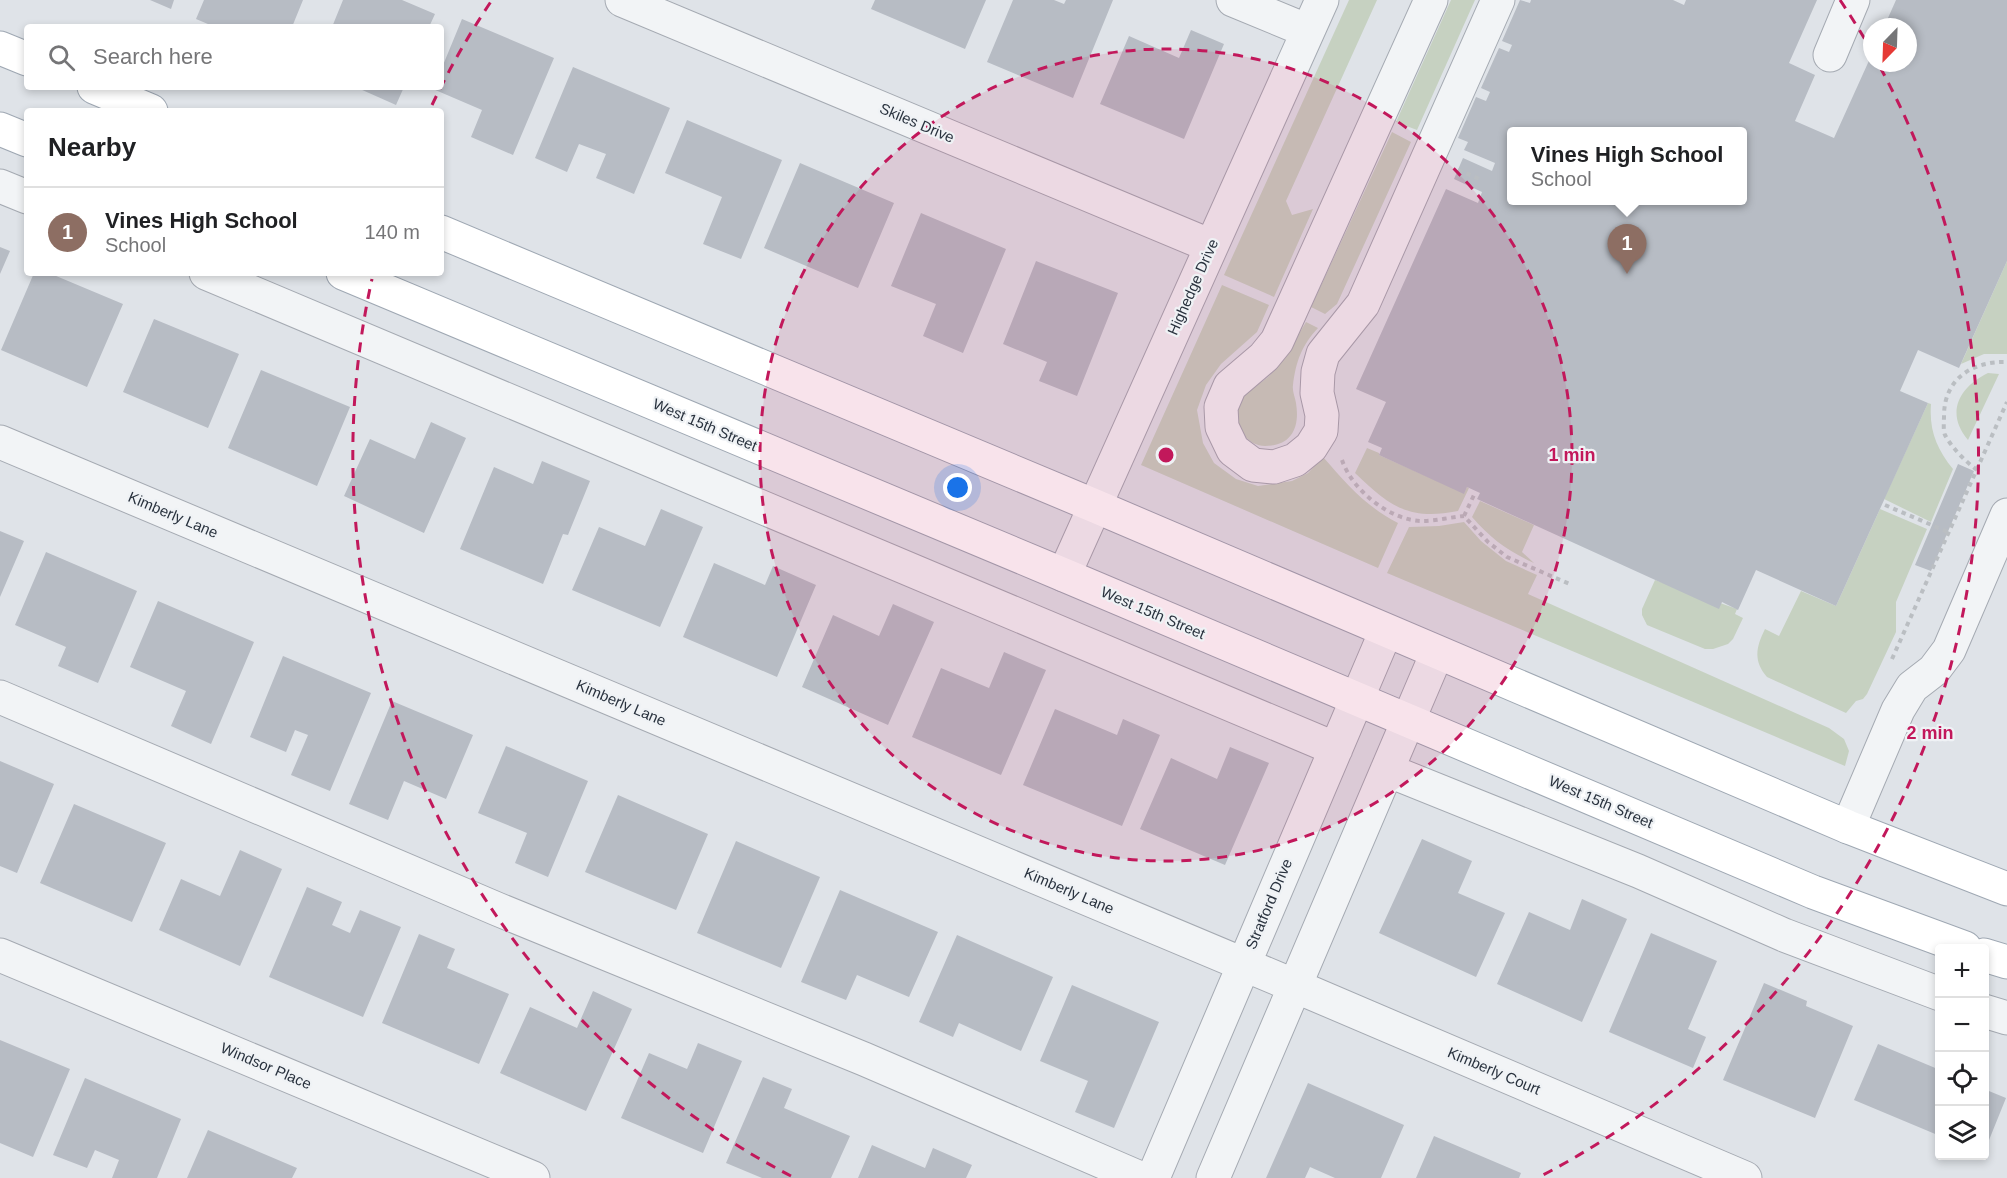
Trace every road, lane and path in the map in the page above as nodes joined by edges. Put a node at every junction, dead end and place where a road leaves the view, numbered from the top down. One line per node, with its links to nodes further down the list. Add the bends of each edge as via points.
1 (622, 0): 20 (street, Skiles Drive)
2 (1233, 0): 7 (street)
3 (1322, 0): 7 (street, Highedge Drive)
4 (1431, 0): 5 (street, via 1281,333 1264,357 1230,386 1221,407 1222,427 1233,450 1253,465 1274,468 1295,460 1311,447 1321,431 1317,393 1323,354 1364,304)
5 (1498, 0)
6 (1853, 0): 9 (street)
7 (1308, 31): 20 (street, Highedge Drive)
8 (0, 48): 10 (main road)
9 (1830, 55)
10 (24, 58)
11 (101, 90): 12 (main road)
12 (144, 108)
13 (0, 129): 14 (main road)
14 (24, 139)
15 (1449, 166): 16 (path)
16 (1482, 180)
17 (0, 186): 18 (street)
18 (24, 196)
19 (444, 233): 30 (main road)
20 (1211, 246): 30 (street, Highedge Drive)
21 (213, 276): 42 (street)
22 (351, 276): 34 (main road, West 15th Street)
23 (2007, 362): 27 (path, via 1980,365 1957,377 1947,393 1944,433 1964,460)
24 (2007, 402): 27 (path)
25 (0, 442): 50 (street, Kimberly Lane)
26 (1346, 450): 32 (path, via 1342,461 1354,482 1391,512 1423,521)
27 (1977, 470): 33 (path)
28 (1474, 495): 32 (path)
29 (1885, 505): 33 (path)
30 (1095, 506): 34 (street, Highedge Drive); 36 (main road)
31 (2007, 514): 44 (street, via 1949,650 1934,670 1912,687 1898,710)
32 (1464, 516): 35 (path, via 1507,557)
33 (1948, 532): 38 (path)
34 (1064, 575): 40 (main road, West 15th Street)
35 (1572, 585)
36 (1386, 631): 37 (main road); 40 (street, Stratford Drive)
37 (1437, 654): 41 (street); 44 (main road)
38 (1890, 663)
39 (0, 697): 56 (street)
40 (1358, 699): 41 (main road, West 15th Street); 42 (street, Stratford Drive)
41 (1408, 721): 43 (street); 46 (main road, West 15th Street, via 1813,892)
42 (1336, 750): 50 (street, Stratford Drive)
43 (1387, 770): 51 (street); 52 (street, via 1784,935)
44 (1848, 827): 45 (main road)
45 (2007, 889)
46 (1954, 944)
47 (0, 955): 55 (street, Windsor Place)
48 (1989, 957): 49 (main road)
49 (2007, 962)
50 (1242, 964): 51 (street, Kimberly Court); 57 (street, Stratford Drive)
51 (1295, 986): 58 (street); 59 (street, Kimberly Court)
52 (1935, 992)
53 (1989, 1013): 54 (street)
54 (2007, 1018)
55 (533, 1178)
56 (1140, 1178)
57 (1153, 1178)
58 (1213, 1178)
59 (1745, 1178)

